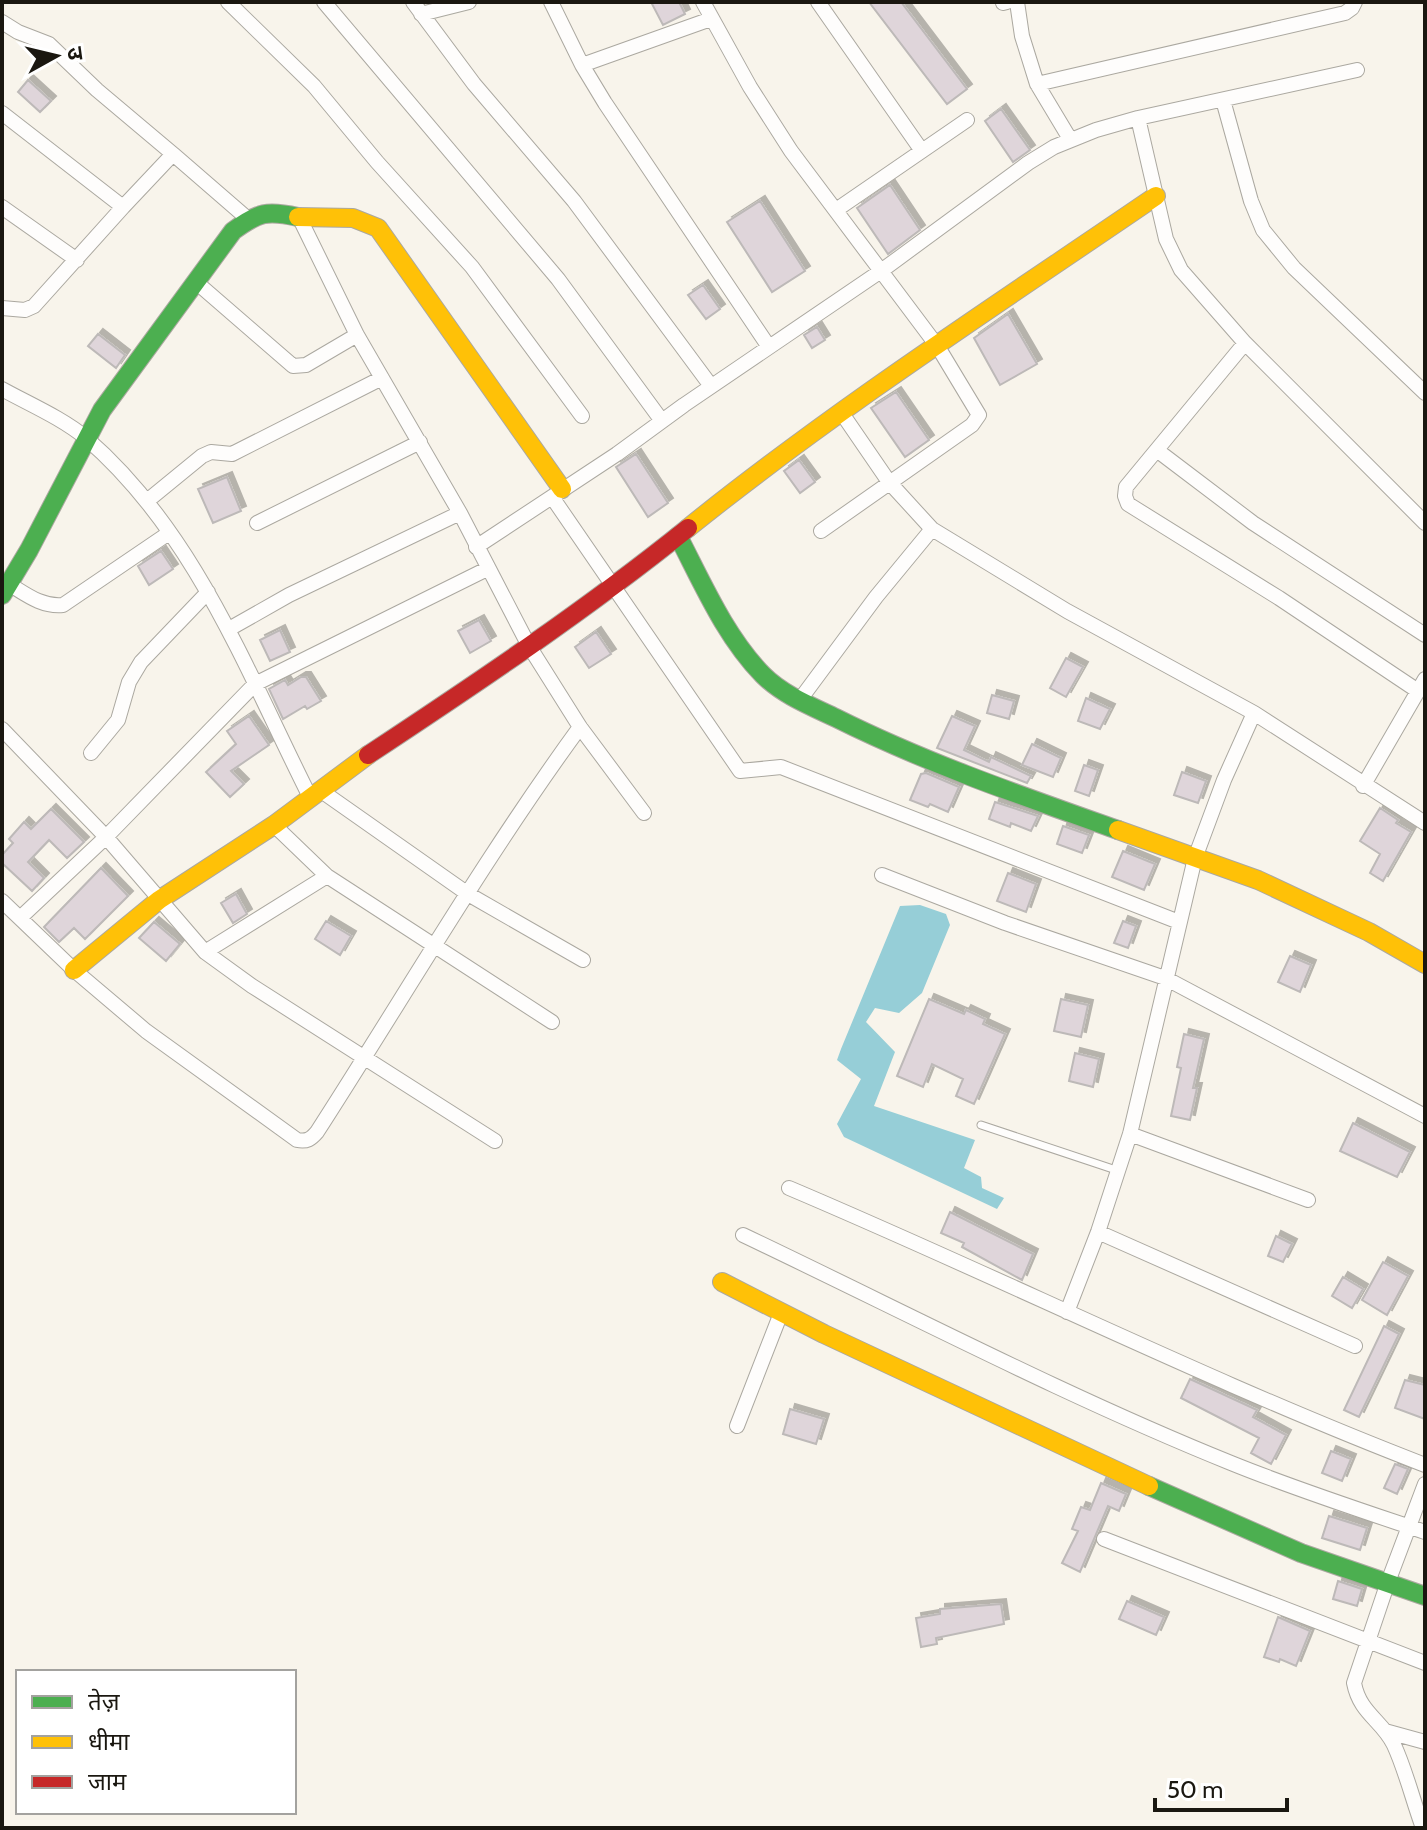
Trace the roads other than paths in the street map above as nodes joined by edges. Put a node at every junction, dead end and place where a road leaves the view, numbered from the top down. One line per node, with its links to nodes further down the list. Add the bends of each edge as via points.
1 (228, 2): 41 (street, via 314,86 472,267)
2 (324, 2): 42 (street, via 558,279)
3 (469, 2): 9 (street)
4 (551, 2): 12 (street)
5 (703, 2): 10 (street)
6 (818, 2): 20 (street)
7 (1009, 2): 14 (street)
8 (1355, 2): 14 (street, via 1345,13)
9 (417, 8): 37 (street, via 574,201)
10 (711, 19): 12 (street); 25 (street, via 766,113)
11 (2, 22): 21 (street, via 49,44)
12 (582, 65): 34 (street)
13 (1357, 70): 15 (street)
14 (1037, 84): 19 (street)
15 (1223, 100): 17 (street); 39 (street, via 1263,230 1294,268)
16 (2, 113): 24 (street)
17 (1138, 118): 19 (street); 22 (street)
18 (967, 120): 20 (street)
19 (1070, 139): 29 (street, via 1028,163)
20 (922, 151): 25 (street)
21 (173, 154): 24 (street); 27 (street)
22 (1156, 196): 33 (street, via 1166,239 1181,270); 35 (street)
23 (2, 207): 28 (street)
24 (123, 207): 28 (street)
25 (836, 210): 29 (street)
26 (299, 217): 27 (street, via 264,213); 32 (street); 47 (street, via 353,218 378,228)
27 (248, 219): 30 (street)
28 (77, 260): 31 (street, via 34,306)
29 (881, 271): 34 (street); 35 (street)
30 (196, 282): 32 (street, via 296,367); 43 (street)
31 (2, 308)
32 (357, 335): 36 (street)
33 (1245, 343): 45 (street); 51 (street)
34 (769, 347): 37 (street)
35 (938, 347): 40 (street); 46 (street, via 979,415)
36 (382, 378): 44 (street); 48 (street, via 232,454 202,456)
37 (711, 386): 42 (street)
38 (2, 389): 43 (street)
39 (1425, 393)
40 (841, 412): 46 (street); 55 (street)
41 (582, 416)
42 (662, 421): 47 (street)
43 (85, 437): 48 (street); 59 (street)
44 (420, 442): 49 (street); 50 (street)
45 (1158, 451): 62 (street, via 1253,523); 65 (street, via 1126,487 1128,504)
46 (889, 482): 52 (street); 53 (street)
47 (557, 493): 56 (street); 58 (street)
48 (147, 501): 54 (street)
49 (460, 513): 56 (street); 61 (street)
50 (257, 523)
51 (1425, 523)
52 (932, 529): 66 (street); 67 (street, via 1067,611)
53 (821, 531)
54 (169, 533): 59 (street, via 63,605 51,606); 60 (street)
55 (678, 536): 58 (street); 66 (street, via 754,664 768,681)
56 (476, 547): 57 (street)
57 (487, 569): 63 (street); 64 (street)
58 (613, 586): 63 (street); 84 (street, via 740,771 781,767)
59 (6, 590)
60 (208, 592): 61 (street); 70 (street, via 141,662 118,720)
61 (229, 629): 64 (street)
62 (1425, 635)
63 (529, 646): 68 (street); 72 (street)
64 (255, 684): 72 (street); 76 (street)
65 (1421, 685): 71 (street)
66 (799, 701): 77 (street, via 985,783)
67 (1254, 713): 71 (street); 77 (street)
68 (580, 727): 73 (street); 80 (street)
69 (2, 729): 76 (street)
70 (91, 753)
71 (1363, 786): 74 (street)
72 (315, 794): 75 (street); 80 (street)
73 (644, 813)
74 (1425, 823)
75 (274, 825): 79 (street); 81 (street)
76 (106, 837): 81 (street); 83 (street)
77 (1195, 858): 84 (street); 88 (street, via 1258,880)
78 (882, 875): 90 (street)
79 (327, 876): 85 (street); 86 (street)
80 (468, 894): 85 (street); 87 (street)
81 (159, 900): 86 (street); 89 (street)
82 (2, 901): 83 (street)
83 (20, 918): 89 (street)
84 (1179, 922): 90 (street)
85 (433, 946): 91 (street); 92 (street)
86 (205, 952): 92 (street)
87 (583, 960)
88 (1425, 964)
89 (74, 970): 92 (street, via 146,1031 297,1140 311,1139)
90 (1165, 978): 93 (street); 95 (street)
91 (552, 1022)
92 (365, 1057): 96 (street)
93 (1425, 1116)
94 (981, 1125): 97 (lane)
95 (1130, 1134): 97 (street); 99 (street)
96 (495, 1141)
97 (1119, 1171): 100 (street)
98 (789, 1188): 103 (street)
99 (1308, 1200)
100 (1098, 1232): 103 (street); 105 (street)
101 (743, 1235): 109 (street, via 1228,1462)
102 (722, 1282): 104 (street)
103 (1067, 1312): 107 (street, via 1281,1408)
104 (781, 1313): 106 (street); 112 (street, via 1222,1520)
105 (1355, 1346)
106 (737, 1426)
107 (1425, 1465)
108 (1425, 1484): 109 (street)
109 (1409, 1527): 110 (street); 112 (street)
110 (1425, 1532)
111 (1104, 1539): 114 (street)
112 (1388, 1582): 113 (street); 114 (street)
113 (1425, 1596)
114 (1368, 1641): 115 (street); 116 (street, via 1354,1683 1363,1709)
115 (1425, 1663)
116 (1385, 1731): 117 (street); 118 (street)
117 (1425, 1742)
118 (1423, 1828)

